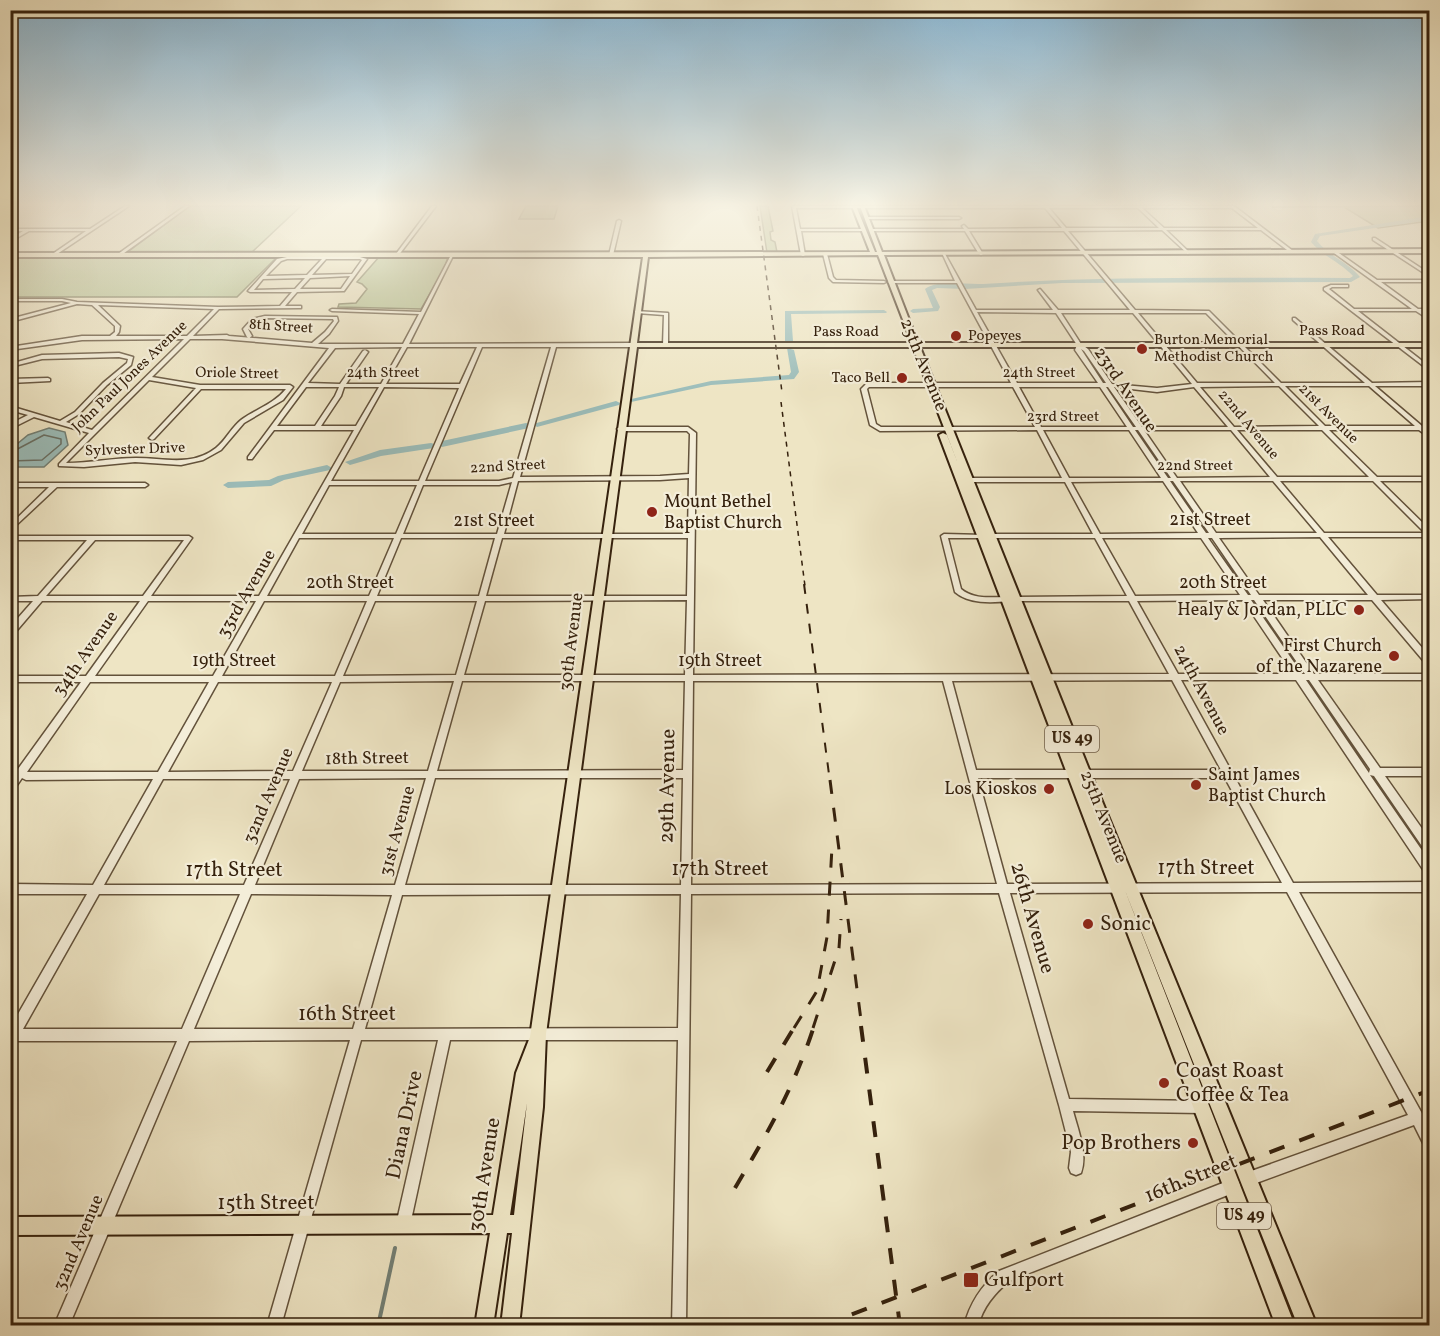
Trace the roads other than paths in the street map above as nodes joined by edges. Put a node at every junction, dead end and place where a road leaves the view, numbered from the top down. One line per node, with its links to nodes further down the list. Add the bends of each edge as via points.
1 (271, 268): 13 (street)
2 (316, 268): 12 (street)
3 (358, 268): 11 (street)
4 (446, 268): 36 (street, 33rd Avenue)
5 (644, 268): 35 (main road, 30th Avenue)
6 (829, 268): 17 (street, via 836,281)
7 (882, 268): 17 (main road, 25th Avenue / US 49)
8 (951, 268): 18 (street, 24th Avenue)
9 (1098, 268): 14 (street, 22nd Avenue)
10 (1358, 268): 15 (street)
11 (353, 275): 12 (street); 21 (street, via 342,290)
12 (309, 277): 13 (street); 21 (street)
13 (261, 278): 21 (street, via 250,291)
14 (1107, 279): 29 (street, 22nd Avenue)
15 (1377, 281): 16 (street); 31 (street)
16 (1430, 281)
17 (887, 282): 18 (street); 53 (main road, 25th Avenue / US 49)
18 (960, 283): 33 (street, 24th Avenue)
19 (1346, 286): 30 (street, via 1326,289)
20 (1040, 290): 34 (street)
21 (295, 292): 25 (street)
22 (10, 300): 23 (street)
23 (77, 303): 24 (street); 39 (street)
24 (94, 304): 27 (street); 40 (street, via 116,324)
25 (282, 306): 26 (street); 27 (street)
26 (299, 307)
27 (218, 309): 42 (street, John Paul Jones Avenue)
28 (333, 310): 36 (street)
29 (1133, 310): 34 (street); 56 (street, 22nd Avenue); 57 (street, 21st Avenue, via 1209,312)
30 (1352, 310): 31 (street); 59 (street)
31 (1417, 310): 32 (street); 38 (street)
32 (1430, 310)
33 (974, 311): 34 (street); 54 (street, 24th Avenue)
34 (1056, 311): 55 (street)
35 (638, 312): 51 (main road, 30th Avenue); 52 (street, via 666,314)
36 (421, 313): 61 (street, 33rd Avenue)
37 (1294, 319): 58 (street)
38 (1430, 319)
39 (10, 321)
40 (117, 332): 44 (street); 45 (street)
41 (249, 336): 43 (street, 8th Street); 46 (street, 8th Street); 47 (street, via 245,329 260,318 332,317 336,321)
42 (188, 337): 43 (street, 8th Street); 45 (street, 8th Street); 66 (street, John Paul Jones Avenue)
43 (222, 337): 46 (street, 8th Street)
44 (111, 338): 45 (street, 8th Street); 62 (street, 8th Street, via 68,339)
45 (131, 338)
46 (282, 340): 47 (street, 8th Street)
47 (315, 343): 48 (street, 8th Street)
48 (334, 345): 61 (street, Pass Road); 72 (street)
49 (480, 345): 50 (street, Pass Road); 61 (street, Pass Road); 80 (street, 32nd Avenue)
50 (554, 345): 51 (street, Pass Road); 106 (street, 31st Avenue)
51 (633, 345): 52 (main road, Pass Road); 95 (main road, 30th Avenue)
52 (666, 345): 53 (main road, Pass Road)
53 (912, 345): 54 (main road, Pass Road); 75 (main road, 25th Avenue / US 49)
54 (993, 345): 55 (main road, Pass Road); 76 (street, 24th Avenue)
55 (1079, 345): 56 (main road, Pass Road); 77 (street, 23rd Avenue, via 1078,350); 78 (street, 23rd Avenue)
56 (1162, 345): 57 (main road, Pass Road); 79 (street, 22nd Avenue)
57 (1242, 345): 58 (main road, Pass Road); 69 (street, 21st Avenue)
58 (1323, 345): 59 (main road, Pass Road); 70 (street)
59 (1397, 345): 60 (main road, Pass Road); 65 (street)
60 (1430, 345)
61 (405, 346): 74 (street, 33rd Avenue)
62 (13, 349)
63 (365, 352): 73 (street)
64 (10, 366): 85 (street, via 42,357 130,358 129,364 77,413)
65 (1430, 370)
66 (147, 378): 81 (street, Oriole Street); 100 (street, John Paul Jones Avenue)
67 (48, 380): 68 (street)
68 (10, 381)
69 (1281, 384): 70 (street, 24th Street); 79 (street, 24th Street); 92 (street, 21st Avenue)
70 (1369, 384): 71 (street, 24th Street); 93 (street)
71 (1430, 384)
72 (304, 385): 73 (street, 24th Street); 87 (street)
73 (341, 385): 74 (street, 24th Street); 88 (street)
74 (381, 385): 80 (street, 24th Street); 89 (street, 33rd Avenue)
75 (927, 385): 76 (street, 24th Street); 90 (street, 24th Street, via 865,387); 96 (main road, 25th Avenue / US 49)
76 (1015, 385): 77 (street, 24th Street); 97 (street, 24th Avenue)
77 (1102, 385): 78 (street, 24th Street); 98 (street, 23rd Avenue)
78 (1110, 385): 79 (street, 24th Street, via 1157,390); 99 (street, 23rd Avenue)
79 (1196, 385): 91 (street, 22nd Avenue)
80 (463, 386): 114 (street, 32nd Avenue)
81 (200, 387): 82 (street, Oriole Street); 102 (street)
82 (290, 387): 104 (street, Sylvester Drive, via 281,399 242,422 219,449 201,459 181,463 135,460)
83 (10, 408): 84 (street)
84 (33, 415): 85 (street); 86 (street)
85 (61, 423): 100 (street)
86 (10, 427)
87 (273, 428): 88 (street); 103 (street)
88 (317, 428): 89 (street)
89 (357, 428): 115 (street, 33rd Avenue)
90 (876, 428): 96 (street, 23rd Street)
91 (1232, 428): 92 (street, 23rd Street); 99 (street, 23rd Street); 113 (street, 22nd Avenue)
92 (1324, 428): 93 (street, 23rd Street); 108 (street, 21st Avenue)
93 (1420, 428): 94 (street, 23rd Street); 101 (street)
94 (1430, 428)
95 (620, 429): 105 (street, 29th Avenue, via 688,429 693,433); 107 (main road, 30th Avenue)
96 (944, 429): 97 (street, 23rd Street); 110 (main road, 25th Avenue / US 49)
97 (1040, 429): 98 (street, 23rd Street); 111 (street, 24th Avenue)
98 (1131, 429): 99 (street, 23rd Street); 112 (street, 23rd Avenue)
99 (1140, 429): 112 (street, 23rd Avenue)
100 (92, 432): 104 (street, John Paul Jones Avenue)
101 (1430, 436)
102 (152, 438)
103 (250, 458)
104 (61, 465)
105 (692, 476): 107 (street, 22nd Street); 128 (street, 29th Avenue)
106 (516, 479): 107 (street, 22nd Street); 114 (street, 22nd Street, via 499,483); 126 (street, 31st Avenue)
107 (614, 479): 127 (main road, 30th Avenue)
108 (1376, 479): 109 (street, 22nd Street); 113 (street, 22nd Street); 120 (street, 21st Avenue)
109 (1430, 479)
110 (965, 480): 111 (street, 22nd Street); 129 (main road, 25th Avenue / US 49)
111 (1068, 480): 112 (street, 22nd Street); 130 (street, 24th Avenue)
112 (1170, 480): 113 (street, 22nd Street); 121 (street, 23rd Avenue); 122 (street, 23rd Avenue)
113 (1275, 480): 123 (street, 22nd Avenue)
114 (421, 482): 115 (street, 22nd Street); 125 (street, 32nd Avenue)
115 (326, 483): 124 (street, 33rd Avenue)
116 (10, 485): 117 (street)
117 (55, 485): 118 (street); 119 (street)
118 (145, 485)
119 (10, 529)
120 (1430, 534): 123 (street, 21st Street)
121 (1203, 535): 122 (street, 21st Street); 130 (street, 21st Street); 134 (street, 23rd Avenue)
122 (1213, 535): 123 (street, 21st Street); 135 (street, 23rd Avenue)
123 (1322, 535): 136 (street, 22nd Avenue)
124 (297, 536): 125 (street, 21st Street); 139 (street, 33rd Avenue)
125 (397, 536): 126 (street, 21st Street); 140 (street, 32nd Avenue)
126 (499, 536): 127 (street, 21st Street); 141 (street, 31st Avenue)
127 (605, 536): 128 (street, 21st Street); 146 (main road, 30th Avenue)
128 (691, 536): 142 (street, 29th Avenue)
129 (986, 536): 130 (street, 21st Street); 133 (street, 21st Street, via 944,536); 147 (main road, 25th Avenue / US 49)
130 (1098, 536): 143 (street, 24th Avenue)
131 (10, 538): 132 (street)
132 (93, 538): 138 (street, 34th Avenue, via 189,538); 145 (street)
133 (958, 590): 147 (street, 20th Street, via 965,597)
134 (1244, 597): 135 (street, 20th Street); 143 (street, 20th Street); 150 (street, 23rd Avenue)
135 (1256, 597): 136 (street, 20th Street); 151 (street, 23rd Avenue)
136 (1374, 597): 137 (street, 20th Street); 149 (street, 22nd Avenue)
137 (1430, 597)
138 (145, 598): 139 (street, 20th Street); 145 (street, 20th Street); 153 (street, 34th Avenue)
139 (261, 598): 140 (street, 20th Street); 154 (street, 33rd Avenue)
140 (372, 598): 141 (street, 20th Street); 155 (street, 32nd Avenue)
141 (482, 598): 146 (street, 20th Street); 161 (street, 31st Avenue)
142 (690, 598): 146 (street, 20th Street); 157 (street, 29th Avenue)
143 (1133, 598): 147 (street, 20th Street); 159 (street, 24th Avenue)
144 (10, 599): 145 (street, 20th Street)
145 (40, 599): 148 (street)
146 (597, 599): 156 (main road, 30th Avenue)
147 (1011, 599): 158 (main road, 25th Avenue / US 49)
148 (10, 633)
149 (1430, 663)
150 (1298, 677): 151 (street, 19th Street); 159 (street, 19th Street); 163 (street, 23rd Avenue)
151 (1312, 677): 152 (street, 19th Street); 164 (street, 23rd Avenue)
152 (1430, 677)
153 (89, 678): 154 (street, 19th Street); 160 (street, 19th Street); 167 (street, 34th Avenue)
154 (216, 678): 155 (street, 19th Street); 175 (street, 33rd Avenue)
155 (337, 678): 161 (street, 19th Street); 174 (street, 32nd Avenue)
156 (587, 678): 157 (street, 19th Street); 161 (street, 19th Street); 168 (main road, 30th Avenue)
157 (689, 678): 162 (street, 19th Street); 169 (street, 29th Avenue)
158 (1042, 678): 159 (street, 19th Street); 162 (street, 19th Street); 171 (main road, 25th Avenue / US 49)
159 (1176, 678): 172 (street, 24th Avenue)
160 (10, 679)
161 (460, 679): 173 (street, 31st Avenue)
162 (947, 679): 170 (street, 26th Avenue)
163 (1363, 772): 164 (street); 178 (street, 23rd Avenue)
164 (1377, 772): 165 (street); 177 (street, 23rd Avenue)
165 (1430, 772)
166 (10, 773): 167 (street, 18th Street)
167 (22, 773): 175 (street, 18th Street); 176 (street, 34th Avenue)
168 (574, 774): 169 (street, 18th Street); 173 (street, 18th Street); 186 (main road, 30th Avenue)
169 (688, 774): 181 (street, 29th Avenue)
170 (972, 774): 171 (street); 182 (street, 26th Avenue)
171 (1080, 774): 172 (street); 183 (main road, 25th Avenue / US 49)
172 (1228, 774): 179 (street, 24th Avenue)
173 (431, 775): 174 (street, 18th Street); 188 (street, 31st Avenue)
174 (295, 776): 175 (street, 18th Street); 187 (street, 32nd Avenue)
175 (160, 778): 185 (street, 33rd Avenue)
176 (10, 789)
177 (1430, 849)
178 (1430, 871)
179 (1291, 887): 180 (street, 17th Street); 183 (street, 17th Street); 197 (street, 24th Avenue)
180 (1430, 887)
181 (687, 888): 182 (street, 17th Street); 186 (street, 17th Street); 192 (street, 29th Avenue)
182 (1003, 888): 183 (street, 17th Street); 195 (street, 26th Avenue)
183 (1124, 888): 196 (main road, 25th Avenue / US 49); 200 (main road, 25th Avenue / US 49)
184 (10, 889): 185 (street, 17th Street)
185 (95, 889): 187 (street, 17th Street); 194 (street, 33rd Avenue)
186 (559, 889): 188 (street, 17th Street); 191 (main road, 30th Avenue)
187 (248, 890): 188 (street, 17th Street); 189 (street, 32nd Avenue)
188 (399, 890): 193 (street, 31st Avenue)
189 (186, 1034): 193 (street, 16th Street); 194 (street, 16th Street); 206 (street, 32nd Avenue)
190 (445, 1034): 191 (street, 16th Street); 193 (street, 16th Street); 204 (street, Diana Drive)
191 (538, 1034): 192 (street, 16th Street); 201 (main road, 30th Avenue, via 524,1073); 202 (main road, 30th Avenue, via 535,1107)
192 (684, 1034): 211 (street, 29th Avenue)
193 (357, 1035): 203 (street, 31st Avenue)
194 (11, 1036)
195 (1065, 1105): 196 (street); 199 (street, 26th Avenue, via 1077,1152)
196 (1202, 1107): 200 (main road, 25th Avenue / US 49)
197 (1416, 1118): 198 (street, 24th Avenue); 200 (street, 16th Street)
198 (1430, 1142)
199 (1076, 1168)
200 (1240, 1183): 212 (street, 16th Street, via 1004,1276 986,1291); 213 (main road, 25th Avenue / US 49); 214 (main road, 25th Avenue / US 49)
201 (499, 1223): 202 (main road, 15th Street); 204 (main road, 15th Street); 209 (main road, 30th Avenue)
202 (522, 1224): 210 (main road, 30th Avenue)
203 (304, 1225): 204 (main road, 15th Street); 206 (main road, 15th Street); 208 (street, 31st Avenue)
204 (403, 1225)
205 (10, 1226): 206 (main road, 15th Street)
206 (104, 1226): 207 (street, 32nd Avenue)
207 (61, 1326)
208 (274, 1326)
209 (484, 1326)
210 (510, 1326)
211 (679, 1326)
212 (971, 1326)
213 (1286, 1326)
214 (1308, 1326)

